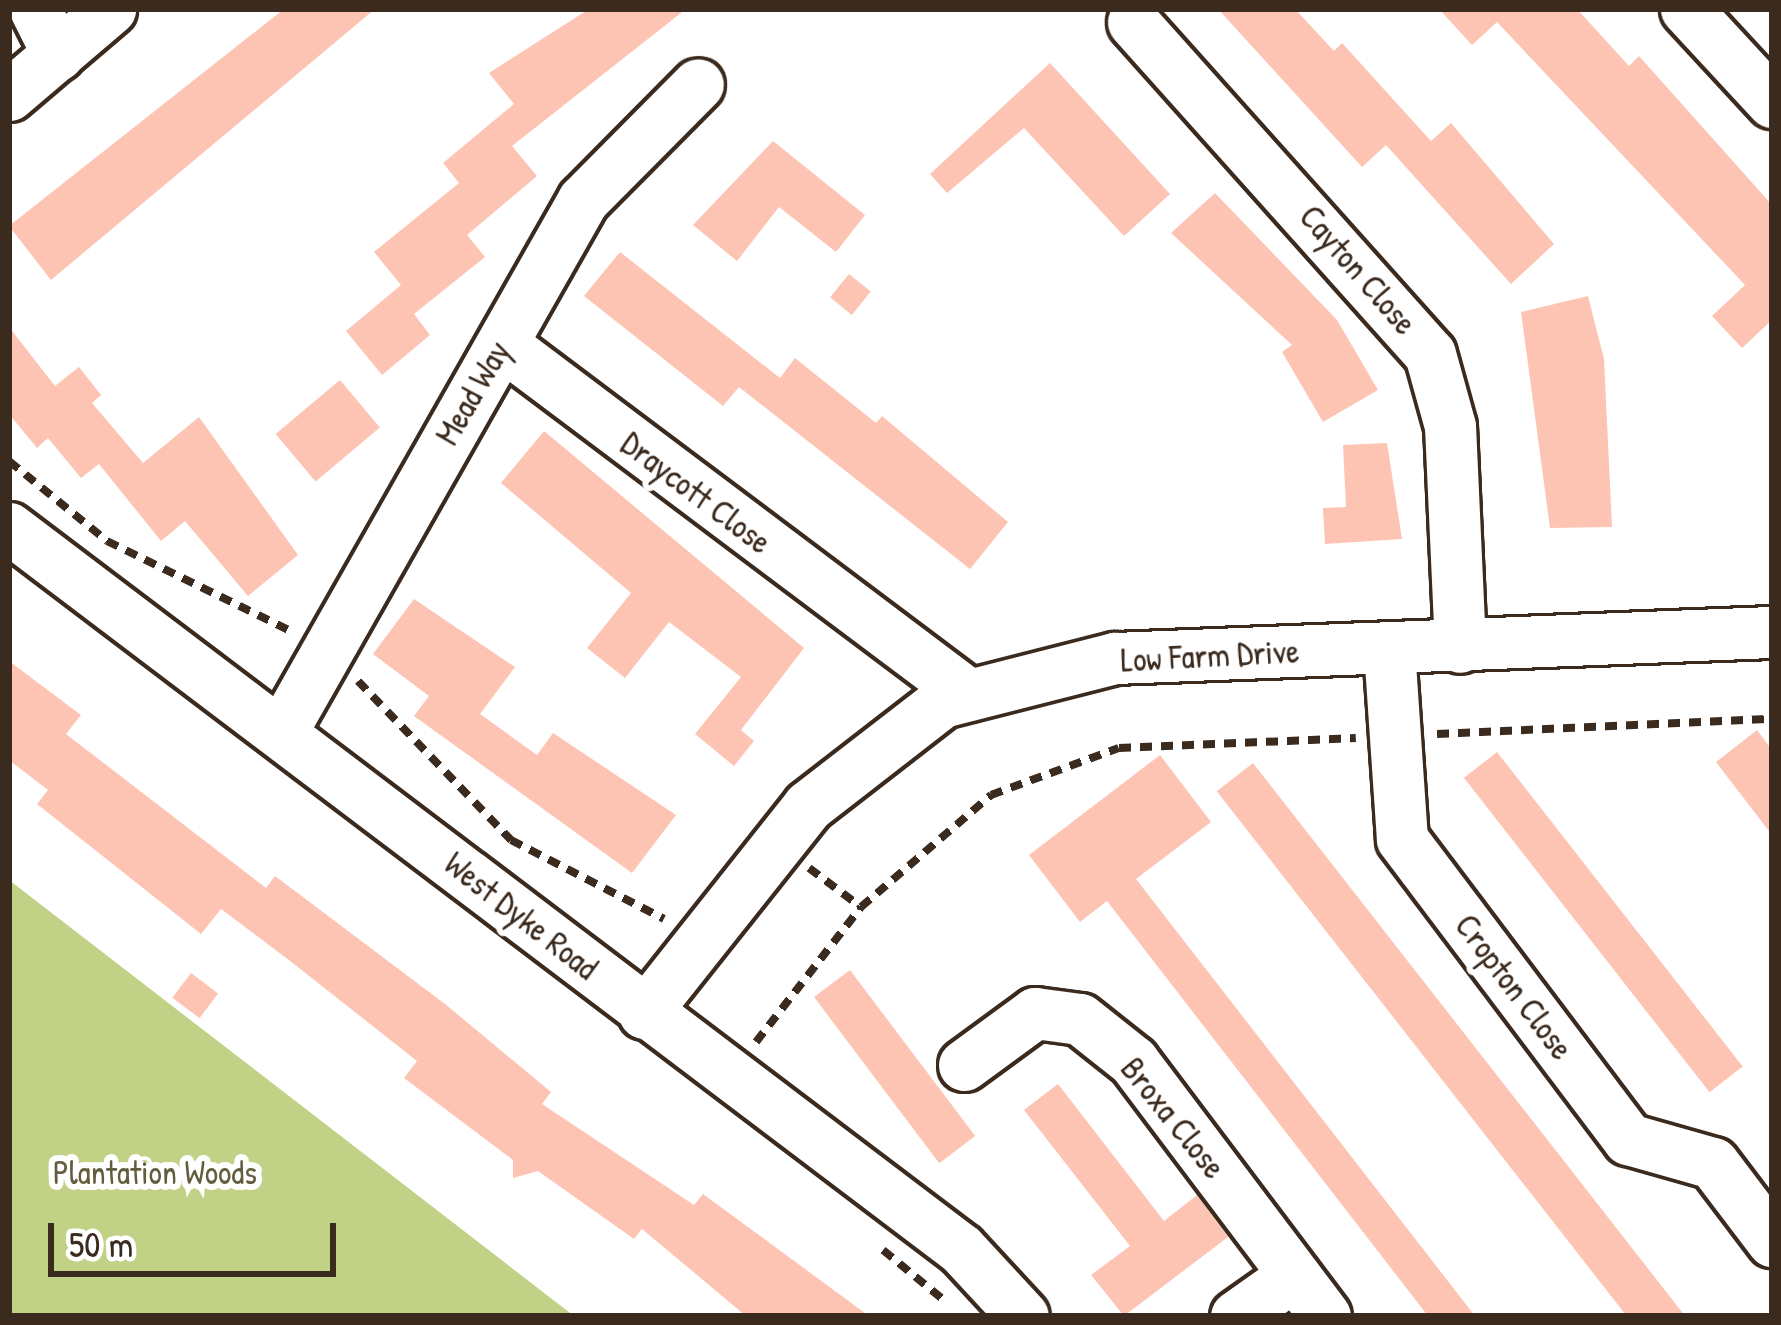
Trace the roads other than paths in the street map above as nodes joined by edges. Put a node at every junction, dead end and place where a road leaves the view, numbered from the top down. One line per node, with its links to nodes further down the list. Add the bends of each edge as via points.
1 (35, 9): 5 (street)
2 (110, 9): 5 (street)
3 (1686, 9): 8 (street)
4 (1133, 22): 12 (street, Cayton Close, via 1430,354 1450,426)
5 (58, 55): 7 (street)
6 (698, 84): 9 (street, Mead Way, via 583,200)
7 (9, 95)
8 (1771, 97)
9 (502, 344): 14 (street, Draycott Close); 15 (street, Mead Way)
10 (9, 528): 15 (street, West Dyke Road)
11 (1772, 632): 12 (street, Low Farm Drive)
12 (1460, 647): 13 (street, Low Farm Drive)
13 (1389, 649): 14 (street, Low Farm Drive, via 1115,658); 18 (street, Cropton Close, via 1402,839 1628,1139 1713,1163)
14 (969, 695): 16 (street, Low Farm Drive, via 942,702 808,806)
15 (283, 729): 16 (street, West Dyke Road)
16 (644, 1013): 20 (street, West Dyke Road, via 961,1249)
17 (964, 1065): 19 (street, Broxa Close, via 1035,1013 1080,1019 1133,1061)
18 (1772, 1241)
19 (1294, 1275): 21 (street); 22 (street, Broxa Close)
20 (1023, 1316)
21 (1236, 1316)
22 (1325, 1316)

